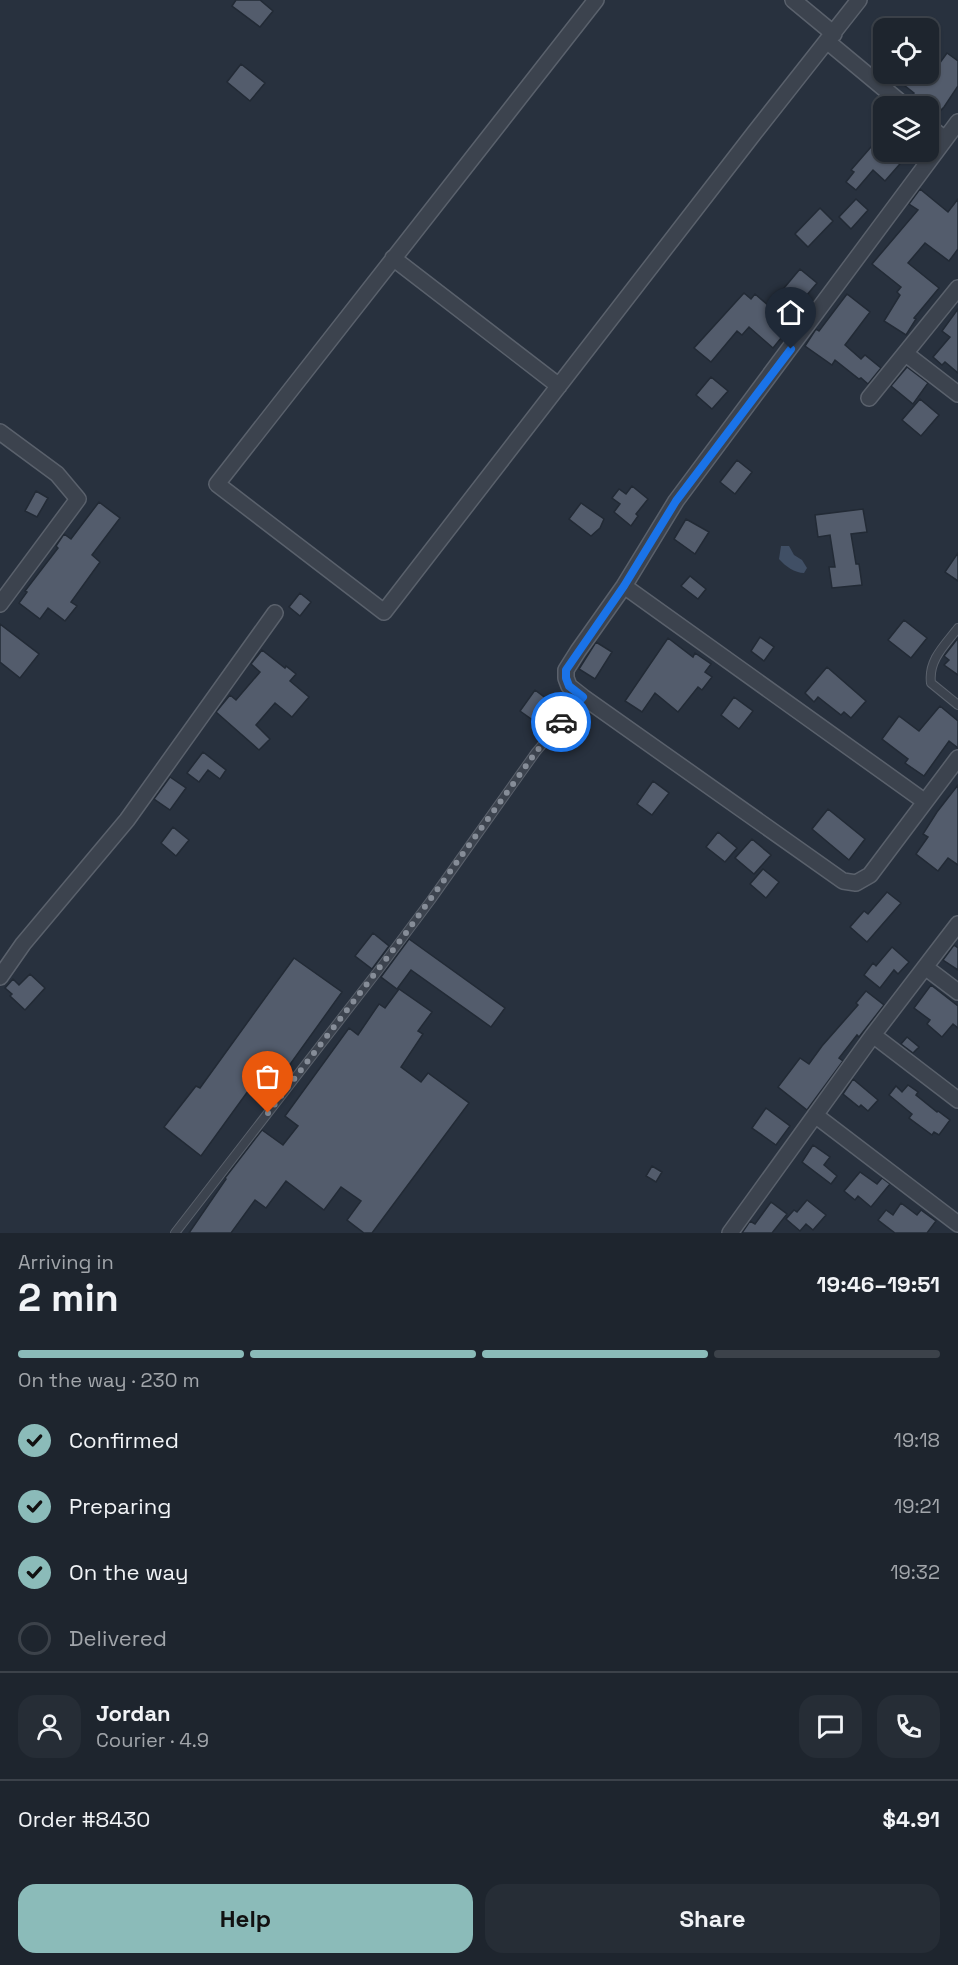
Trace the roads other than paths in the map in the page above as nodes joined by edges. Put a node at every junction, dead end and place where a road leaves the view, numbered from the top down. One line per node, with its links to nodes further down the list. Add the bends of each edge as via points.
1 (596, 0): 9 (street)
2 (793, 0): 4 (street)
3 (859, 0): 4 (street)
4 (831, 38): 5 (street); 12 (street)
5 (895, 96)
6 (958, 122): 8 (street)
7 (939, 135): 8 (street)
8 (945, 140): 16 (street, via 676,501)
9 (393, 258): 12 (street); 12 (street, via 217,484 226,491 384,612)
10 (958, 288): 11 (street)
11 (906, 354): 13 (street); 14 (street)
12 (559, 386)
13 (958, 394)
14 (869, 398)
15 (0, 432): 17 (street, via 57,474 78,499)
16 (624, 586): 20 (street, via 566,670 569,686); 23 (street)
17 (0, 604)
18 (275, 613): 26 (street, via 127,820)
19 (958, 628): 21 (lane, via 932,662 929,673 931,683)
20 (583, 697): 23 (street, via 843,881 856,883 870,874); 32 (lane, via 536,752 406,933)
21 (958, 705)
22 (958, 758): 23 (street)
23 (924, 801)
24 (958, 924): 25 (street)
25 (925, 967): 27 (street); 28 (street)
26 (0, 977)
27 (958, 992)
28 (873, 1035): 29 (street); 30 (street)
29 (958, 1100)
30 (815, 1115): 31 (street); 33 (street)
31 (958, 1224)
32 (175, 1233)
33 (730, 1233)

